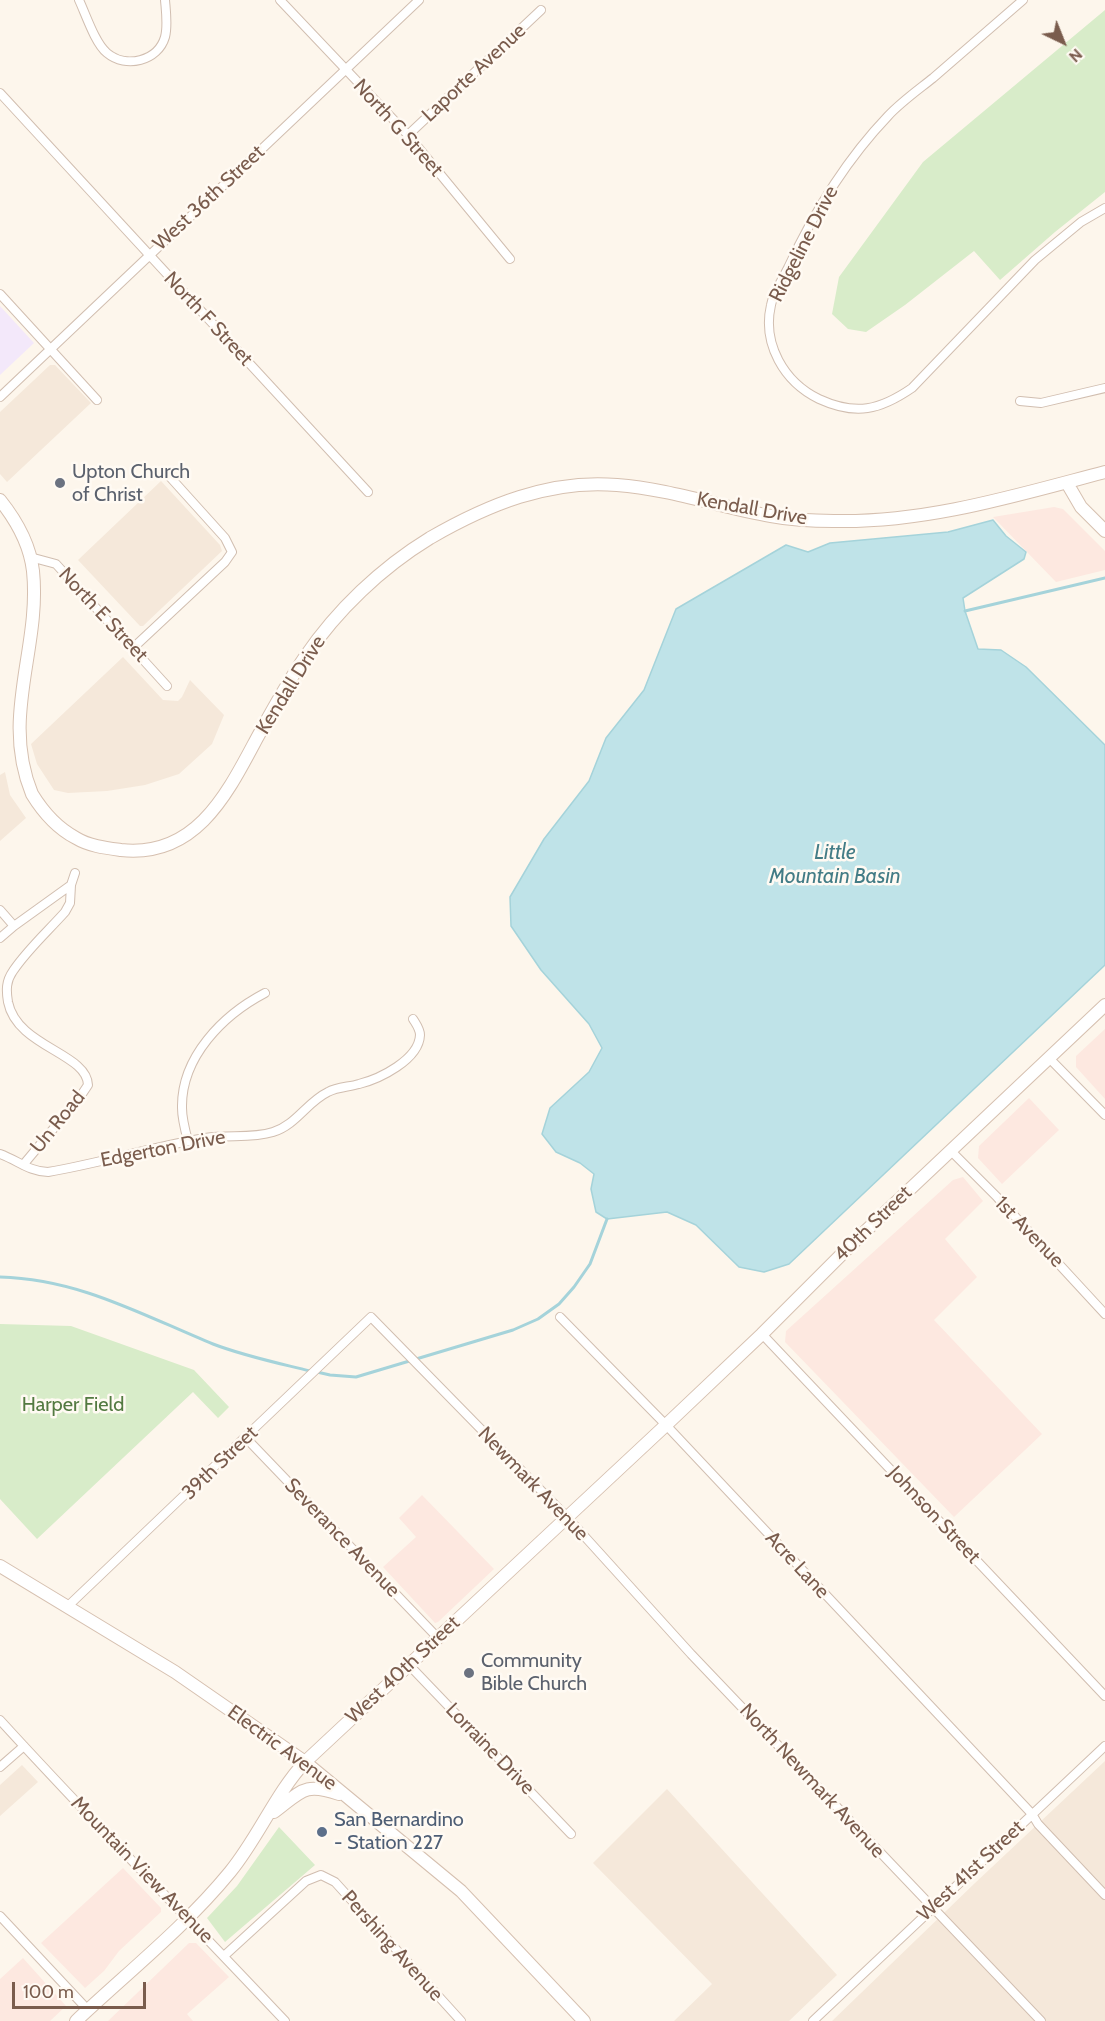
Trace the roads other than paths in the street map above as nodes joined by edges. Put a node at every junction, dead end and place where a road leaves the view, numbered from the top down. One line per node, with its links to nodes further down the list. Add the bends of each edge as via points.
1 (79, 0): 2 (street, via 106,52 128,62 152,55 165,38)
2 (165, 0)
3 (280, 0): 7 (street, North G Street)
4 (419, 0): 7 (street, West 36th Street)
5 (1023, 0): 10 (street, Ridgeline Drive, via 889,115 849,161 820,206 771,304 770,343 789,376 806,393 831,405 871,409 893,402 912,388 1035,260 1081,222)
6 (541, 10): 9 (street, Laporte Avenue)
7 (345, 70): 9 (street, North G Street); 11 (street, West 36th Street)
8 (0, 93): 11 (street, North F Street)
9 (408, 135): 12 (street, North G Street)
10 (1105, 208)
11 (149, 255): 14 (street, West 36th Street); 22 (street, North F Street)
12 (510, 259)
13 (0, 294): 14 (street)
14 (51, 348): 16 (street, West 36th Street); 17 (street)
15 (1105, 388): 18 (street, via 1041,403)
16 (0, 397)
17 (97, 400)
18 (1020, 401)
19 (1105, 472): 21 (main road, Kendall Drive)
20 (170, 477): 26 (street, via 225,538 232,552)
21 (1067, 483): 24 (main road, via 1081,507); 25 (main road, Kendall Drive, via 920,516 868,521 802,520 668,493 588,484 558,487 479,512 427,540 348,605 291,676 213,812 182,838 147,850 108,848 77,839 49,817 23,779 13,740 12,714 31,606)
22 (368, 492)
23 (0, 500): 25 (main road, Kendall Drive, via 14,519)
24 (1105, 531)
25 (30, 557): 26 (street, North E Street, via 56,564)
26 (133, 648): 27 (street, North E Street)
27 (167, 686)
28 (75, 873): 29 (street)
29 (71, 885): 31 (street); 41 (street, Un Road, via 65,912 13,971 6,988 10,1010 24,1031 74,1063 88,1084)
30 (0, 910): 31 (street)
31 (14, 926): 32 (street)
32 (0, 938)
33 (265, 993): 38 (street, via 247,1003 213,1033 186,1077 182,1110)
34 (1105, 1005): 36 (main road, 40th Street)
35 (413, 1019): 38 (street, Edgerton Drive, via 420,1033 417,1046 384,1076 326,1092 292,1123 275,1132)
36 (1049, 1058): 37 (street); 39 (main road, 40th Street)
37 (1105, 1115)
38 (188, 1141): 41 (street, Edgerton Drive, via 48,1172)
39 (951, 1150): 42 (street, 1st Avenue); 45 (main road, 40th Street)
40 (0, 1154): 41 (street, Edgerton Drive)
41 (23, 1166)
42 (1105, 1314)
43 (371, 1317): 47 (street, 39th Street); 49 (street, Newmark Avenue)
44 (560, 1317): 46 (street, Acre Lane)
45 (762, 1334): 46 (main road, 40th Street); 55 (street, Johnson Street)
46 (666, 1425): 48 (main road, 40th Street); 62 (street, Acre Lane)
47 (246, 1438): 51 (street, 39th Street); 52 (street, Severance Avenue)
48 (644, 1446): 49 (main road, West 40th Street)
49 (567, 1517): 52 (main road, West 40th Street); 53 (street, Newmark Avenue)
50 (0, 1566): 51 (main road, Electric Avenue)
51 (67, 1607): 59 (main road, Electric Avenue, via 175,1672)
52 (438, 1638): 54 (main road, West 40th Street)
53 (691, 1654): 66 (street, North Newmark Avenue)
54 (409, 1665): 59 (main road, West 40th Street); 64 (street, Lorraine Drive)
55 (1105, 1696)
56 (0, 1719): 57 (street, Mountain View Avenue)
57 (24, 1746): 60 (street); 68 (street, Mountain View Avenue)
58 (1105, 1746): 62 (street, West 41st Street)
59 (305, 1762): 61 (main road, Electric Avenue); 63 (main road, West 40th Street)
60 (0, 1767)
61 (348, 1797): 63 (main road, via 309,1788); 74 (main road, Electric Avenue, via 461,1891)
62 (1032, 1814): 65 (street, Acre Lane); 66 (street, West 41st Street)
63 (268, 1817): 68 (main road, West 40th Street, via 232,1869)
64 (571, 1834)
65 (1105, 1895)
66 (932, 1908): 75 (street, West 41st Street); 76 (street, North Newmark Avenue)
67 (0, 1916): 70 (street)
68 (188, 1918): 69 (street, Mountain View Avenue); 70 (main road)
69 (224, 1956): 72 (street, Mountain View Avenue); 73 (street, Pershing Avenue, via 306,1881 321,1875 335,1882)
70 (88, 2010): 71 (main road)
71 (76, 2021)
72 (285, 2021)
73 (461, 2021)
74 (584, 2021)
75 (813, 2021)
76 (1041, 2021)

